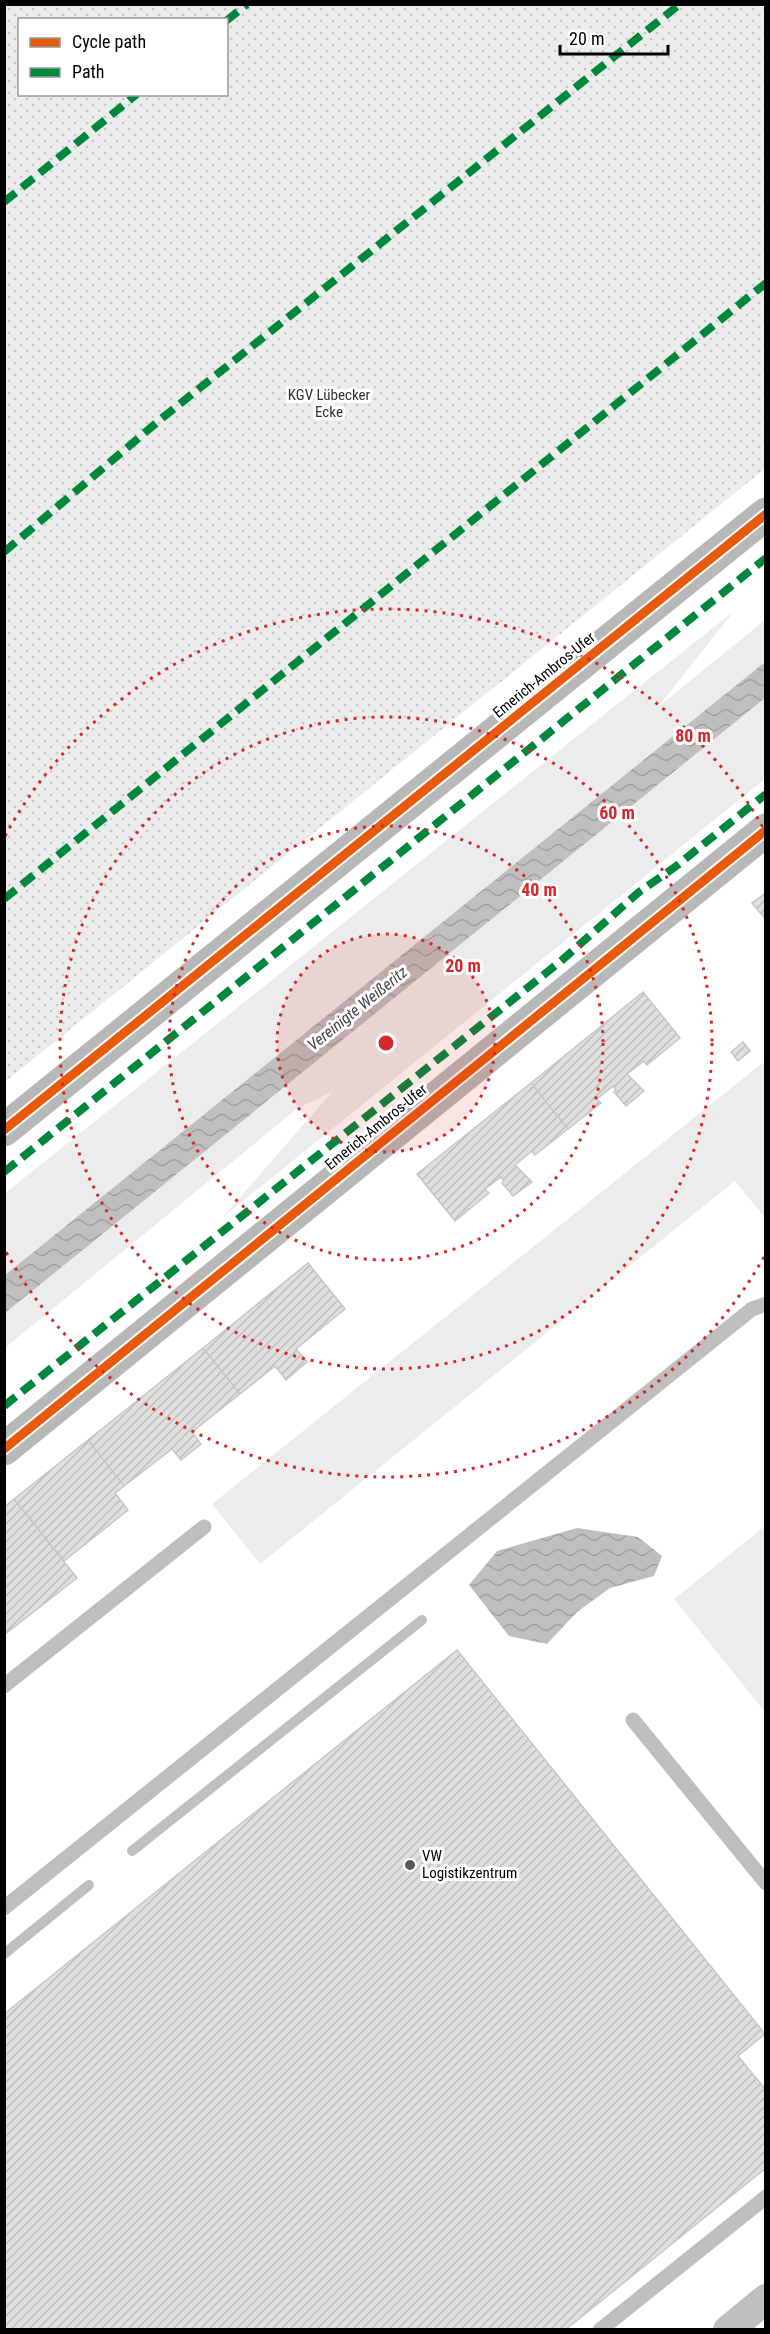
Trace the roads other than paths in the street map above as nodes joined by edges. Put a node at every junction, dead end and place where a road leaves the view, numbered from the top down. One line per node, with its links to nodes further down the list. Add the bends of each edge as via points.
1 (765, 514): 3 (main road, Emerich-Ambros-Ufer)
2 (765, 830): 5 (main road, Emerich-Ambros-Ufer)
3 (4, 1130)
4 (765, 1304): 10 (lane, via 752,1309)
5 (4, 1449)
6 (204, 1527): 7 (lane)
7 (4, 1686)
8 (633, 1720): 9 (lane)
9 (765, 1883)
10 (4, 1908)
11 (765, 2197): 13 (lane)
12 (765, 2299): 14 (street)
13 (600, 2330)
14 (728, 2330)

